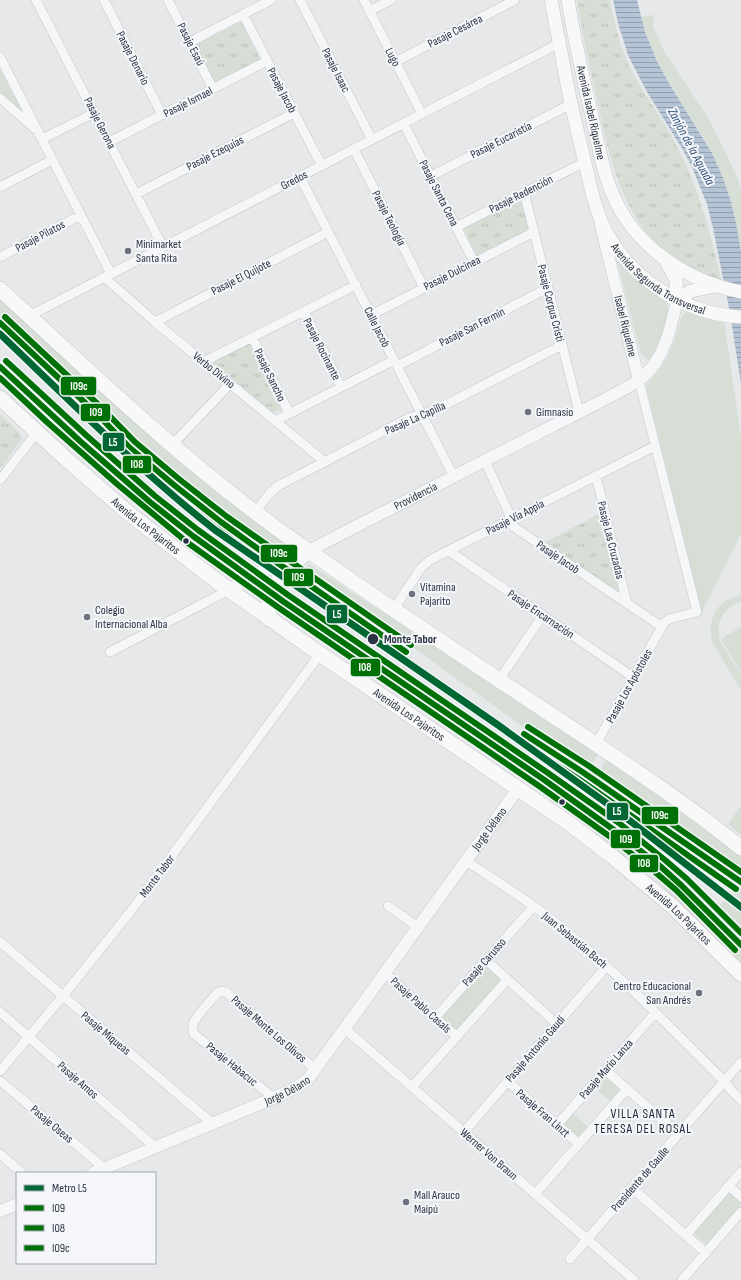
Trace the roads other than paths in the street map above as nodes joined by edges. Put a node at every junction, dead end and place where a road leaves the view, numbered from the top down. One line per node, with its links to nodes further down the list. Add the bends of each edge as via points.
1 (36, 0): 21 (street, Pasaje Gerona)
2 (104, 0): 24 (street, Pasaje Denario)
3 (168, 0): 13 (street, Pasaje Esaú)
4 (271, 0): 12 (street)
5 (300, 0): 27 (street, Pasaje Isaac)
6 (364, 0): 11 (street, Lugo)
7 (391, 0): 11 (street)
8 (515, 0): 17 (street, Pasaje Cesárea)
9 (551, 0): 14 (main road, Isabel Riquelme)
10 (568, 0): 40 (main road, Avenida Isabel Riquelme, via 580,67 606,175 613,195)
11 (369, 11): 17 (street, Lugo)
12 (243, 14): 13 (street); 16 (street, Pasaje Jacob)
13 (190, 42): 18 (street, Pasaje Esaú)
14 (558, 44): 20 (main road, Isabel Riquelme); 23 (street, Gredos)
15 (0, 57): 26 (street, Verbo Divino)
16 (267, 61): 18 (street, Pasaje Ismael); 22 (street, Pasaje Jacob)
17 (395, 62): 23 (street, Lugo)
18 (213, 89): 24 (street, Pasaje Ismael)
19 (0, 98): 26 (street)
20 (570, 104): 31 (main road, Isabel Riquelme); 33 (street, Pasaje Eucaristía)
21 (94, 112): 26 (street); 28 (street, Pasaje Gerona)
22 (294, 113): 32 (street, Pasaje Jacob); 37 (street, Pasaje Ezequías)
23 (422, 114): 25 (street, Gredos)
24 (162, 115): 28 (street, Pasaje Ismael)
25 (404, 124): 27 (street, Gredos); 33 (street, Pasaje Santa Cena)
26 (40, 136): 30 (street, Verbo Divino)
27 (372, 140): 29 (street, Gredos)
28 (109, 142): 37 (street, Pasaje Gerona)
29 (354, 149): 32 (street, Gredos); 51 (street, Pasaje Teología)
30 (52, 160): 35 (street); 39 (street, Verbo Divino)
31 (585, 162): 36 (street, Pasaje Redención); 38 (main road, Isabel Riquelme)
32 (322, 166): 34 (street, Gredos)
33 (431, 176): 41 (street, Pasaje Santa Cena)
34 (300, 177): 42 (street, Calle Jacob); 44 (street, Gredos)
35 (2, 184)
36 (524, 192): 41 (street, Pasaje Redención); 43 (street, Pasaje Corpus Cristi)
37 (136, 194): 44 (street, Pasaje Gerona)
38 (598, 211): 55 (main road, Avenida Segunda Transversal, via 606,231 629,263 649,282); 65 (street, Isabel Riquelme)
39 (80, 215): 45 (street, Pasaje Pilatos); 48 (street, Verbo Divino)
40 (628, 222): 46 (main road, Avenida Segunda Transversal)
41 (456, 227): 47 (street, Pasaje Santa Cena)
42 (328, 232): 49 (street, Calle Jacob); 60 (street, Pasaje El Quijote)
43 (534, 232): 47 (street, Pasaje Dulcinea); 52 (street, Pasaje Corpus Cristi)
44 (163, 247): 48 (street, Gredos)
45 (0, 257)
46 (663, 258): 50 (main road, Avenida Segunda Transversal, via 689,274); 55 (main road, via 676,280)
47 (474, 262): 51 (street, Pasaje Dulcinea)
48 (107, 276): 58 (street, Gredos); 60 (street, Verbo Divino)
49 (356, 285): 56 (street); 57 (street, Calle Jacob)
50 (719, 286): 54 (main road, Avenida Segunda Transversal); 55 (main road, via 696,289)
51 (424, 288): 57 (street, Pasaje Dulcinea)
52 (548, 288): 62 (street, Pasaje Corpus Cristi); 64 (street, Pasaje San Fermín)
53 (0, 289): 58 (main road)
54 (741, 292)
55 (677, 300): 59 (main road, Avenida Segunda Transversal, via 703,311); 65 (street, Providencia, via 662,352 654,366)
56 (304, 311): 61 (street); 67 (street, Pasaje Rocinante)
57 (371, 315): 64 (street, Calle Jacob)
58 (29, 316): 74 (main road)
59 (741, 317)
60 (155, 322): 63 (street, Verbo Divino)
61 (252, 338): 63 (street); 70 (street, Pasaje Sancho)
62 (562, 345): 69 (street, Pasaje Corpus Cristi); 71 (street, Pasaje La Capilla, via 433,411)
63 (203, 362): 66 (street, Verbo Divino)
64 (395, 363): 67 (street, Pasaje San Fermín); 71 (street, Calle Jacob)
65 (639, 381): 69 (street, Providencia); 75 (street, Isabel Riquelme)
66 (230, 384): 72 (street, Verbo Divino); 74 (street)
67 (341, 386): 70 (street, Pasaje San Fermín)
68 (0, 398): 73 (main road, Avenida Los Pajaritos)
69 (579, 412): 76 (street, Providencia)
70 (289, 413): 72 (street, Pasaje San Fermín)
71 (422, 414): 77 (street, Pasaje La Capilla, via 409,418); 78 (street, Calle Jacob)
72 (275, 421): 77 (street, Verbo Divino)
73 (37, 432): 80 (street); 85 (main road, Avenida Los Pajaritos, via 127,512)
74 (172, 445): 81 (main road)
75 (655, 446): 79 (street, Pasaje Vía Appia); 90 (street, Isabel Riquelme, via 697,612 669,619)
76 (485, 461): 78 (street, Providencia); 82 (street, Pasaje Jacob)
77 (325, 462): 81 (street, Pasaje La Capilla, via 275,488)
78 (454, 476): 83 (street, Providencia)
79 (596, 476): 82 (street, Pasaje Vía Appia); 86 (street, Pasaje Las Cruzadas)
80 (0, 480)
81 (255, 512): 83 (main road)
82 (511, 519): 84 (street, Pasaje Vía Appia); 86 (street, Pasaje Jacob, via 517,530)
83 (308, 551): 85 (street, Providencia); 87 (main road); 89 (main road, via 274,586 268,602)
84 (449, 551): 87 (street, Pasaje Vía Appia, via 424,565); 88 (street, Pasaje Encarnación)
85 (229, 590): 89 (main road, Avenida Los Pajaritos); 91 (street, Providencia)
86 (627, 603): 90 (street, Pasaje Jacob)
87 (394, 609): 94 (main road)
88 (543, 615): 93 (street, Pasaje Encarnación); 94 (street)
89 (269, 619): 92 (main road, Avenida Los Pajaritos)
90 (662, 627): 93 (street, Pasaje Los Apóstoles)
91 (110, 652)
92 (320, 654): 96 (main road, Avenida Los Pajaritos); 108 (street, Monte Tabor, via 134,907)
93 (634, 677): 95 (street, Pasaje Los Apóstoles)
94 (499, 680): 95 (main road)
95 (596, 744): 97 (main road)
96 (518, 789): 98 (street, Jorge Délano); 106 (main road, Avenida Los Pajaritos, via 592,840 643,881)
97 (741, 848)
98 (466, 861): 100 (street, Juan Sebastián Bach); 101 (street, Jorge Délano)
99 (388, 906): 101 (street)
100 (534, 906): 103 (street, Pasaje Carusso); 104 (street, Juan Sebastián Bach, via 575,938)
101 (418, 927): 105 (street, Jorge Délano)
102 (0, 942): 108 (street, Pasaje Miqueas)
103 (486, 960): 107 (street); 111 (street, Pasaje Carusso)
104 (606, 967): 110 (street, Juan Sebastián Bach); 112 (street, Pasaje Antonio Gaudí)
105 (385, 973): 111 (street, Pasaje Pablo Casals); 114 (street, Jorge Délano)
106 (741, 974)
107 (507, 980): 112 (street); 116 (street)
108 (63, 996): 115 (street, Monte Tabor); 128 (street, Pasaje Miqueas)
109 (0, 1012): 115 (street, Pasaje Amos)
110 (655, 1013): 119 (street, Pasaje Mario Lanza); 123 (street, Juan Sebastián Bach)
111 (435, 1018): 116 (street, Pasaje Pablo Casals)
112 (557, 1024): 122 (street, Pasaje Antonio Gaudí)
113 (192, 1028): 118 (street, Pasaje Monte Los Olivos, via 217,993 226,992); 126 (street, Pasaje Habacuc, via 194,1034)
114 (344, 1028): 118 (street, Jorge Délano); 124 (street, Werner Von Braun)
115 (29, 1037): 120 (street, Monte Tabor); 133 (street, Pasaje Amos)
116 (457, 1037): 124 (street)
117 (741, 1062): 123 (street, Presidente de Gaulle)
118 (315, 1068): 126 (street, Jorge Délano, via 308,1079)
119 (605, 1070): 125 (street); 129 (street, Pasaje Mario Lanza)
120 (0, 1071)
121 (0, 1080): 135 (street, Pasaje Oseas)
122 (507, 1081): 129 (street, Pasaje Fran Linzt); 130 (street, Pasaje Antonio Gaudí)
123 (724, 1082): 127 (street, Juan Sebastián Bach); 131 (street, Presidente de Gaulle)
124 (412, 1087): 130 (street, Werner Von Braun)
125 (627, 1089): 131 (street); 132 (street)
126 (274, 1098): 128 (street, Jorge Délano)
127 (741, 1100)
128 (213, 1124): 133 (street, Jorge Délano)
129 (557, 1125): 132 (street, Pasaje Fran Linzt)
130 (464, 1132): 140 (street, Werner Von Braun)
131 (679, 1134): 139 (street, Presidente de Gaulle)
132 (579, 1144): 140 (street)
133 (156, 1148): 135 (street, Jorge Délano)
134 (0, 1154): 136 (street)
135 (99, 1171)
136 (21, 1172)
137 (741, 1172): 138 (street)
138 (729, 1186): 141 (street); 145 (street)
139 (632, 1188): 145 (street); 146 (street, Presidente de Gaulle)
140 (535, 1194): 146 (street, Werner Von Braun)
141 (741, 1197)
142 (16, 1204): 143 (street)
143 (0, 1211)
144 (741, 1212): 147 (street)
145 (686, 1235): 147 (street)
146 (587, 1240): 148 (street, Presidente de Gaulle); 149 (street, Werner Von Braun)
147 (706, 1253): 150 (street)
148 (570, 1259)
149 (634, 1280)
150 (682, 1280)

